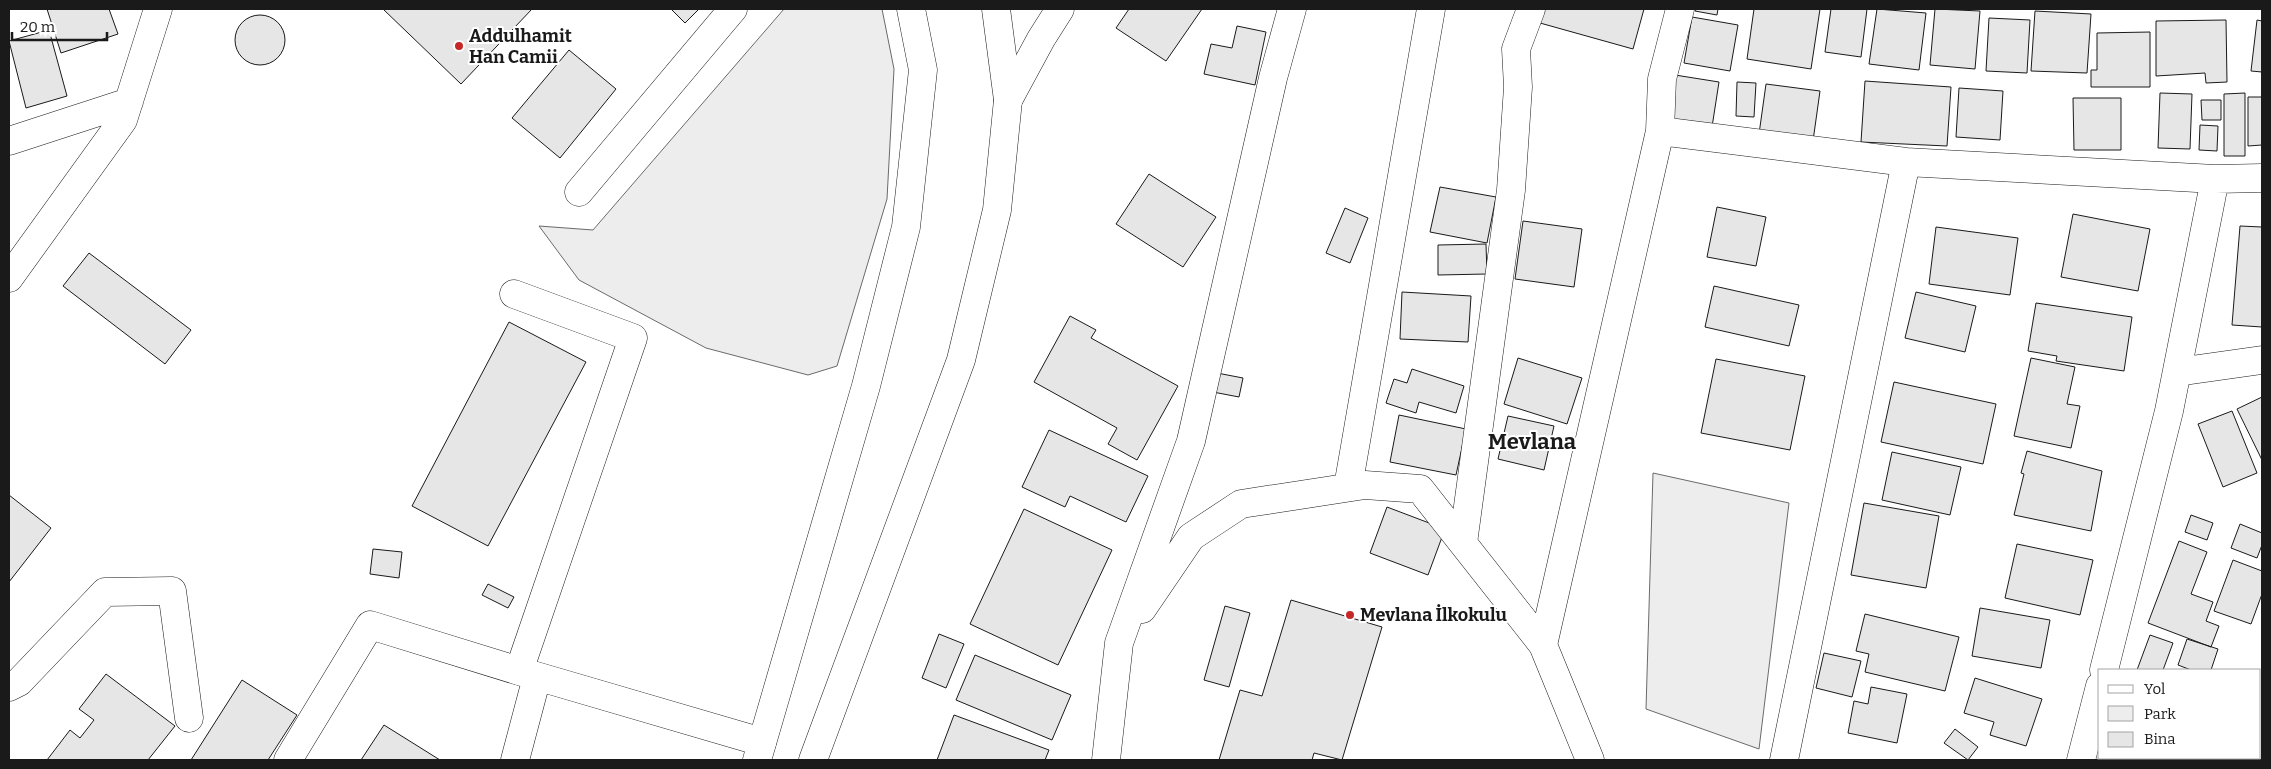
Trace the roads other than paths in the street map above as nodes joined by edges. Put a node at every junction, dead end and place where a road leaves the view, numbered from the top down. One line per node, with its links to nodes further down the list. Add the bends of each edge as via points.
1 (158, 9): 11 (street)
2 (733, 9): 17 (street)
3 (911, 9): 31 (street, via 924,70 906,227 863,395)
4 (996, 9): 10 (street)
5 (1060, 9): 10 (street)
6 (1292, 9): 24 (street, via 1273,78 1191,441)
7 (1431, 9): 22 (street)
8 (1531, 9): 23 (street, via 1516,49 1518,86 1511,190)
9 (1680, 9): 12 (street, via 1662,79)
10 (1008, 100): 34 (street, via 997,210 962,360)
11 (129, 102): 13 (street); 18 (street, via 123,120)
12 (1660, 131): 14 (street); 25 (street)
13 (9, 141)
14 (1906, 162): 16 (street); 37 (street)
15 (2262, 178): 16 (street)
16 (2215, 179): 21 (street)
17 (579, 192)
18 (9, 278)
19 (514, 294): 27 (street, via 633,338)
20 (2262, 360): 21 (street)
21 (2177, 372): 26 (street)
22 (1348, 487): 23 (street, via 1420,489); 24 (street, via 1241,504 1191,537)
23 (1463, 543): 25 (street)
24 (1119, 644): 35 (street)
25 (1543, 645): 36 (street)
26 (2104, 669)
27 (528, 674): 31 (street); 32 (street, via 370,625); 33 (street)
28 (9, 687): 30 (street, via 19,682 105,592 172,591)
29 (2098, 694): 38 (street)
30 (189, 718)
31 (760, 751)
32 (288, 760)
33 (515, 760)
34 (814, 760)
35 (1106, 760)
36 (1590, 760)
37 (1784, 760)
38 (2081, 760)

